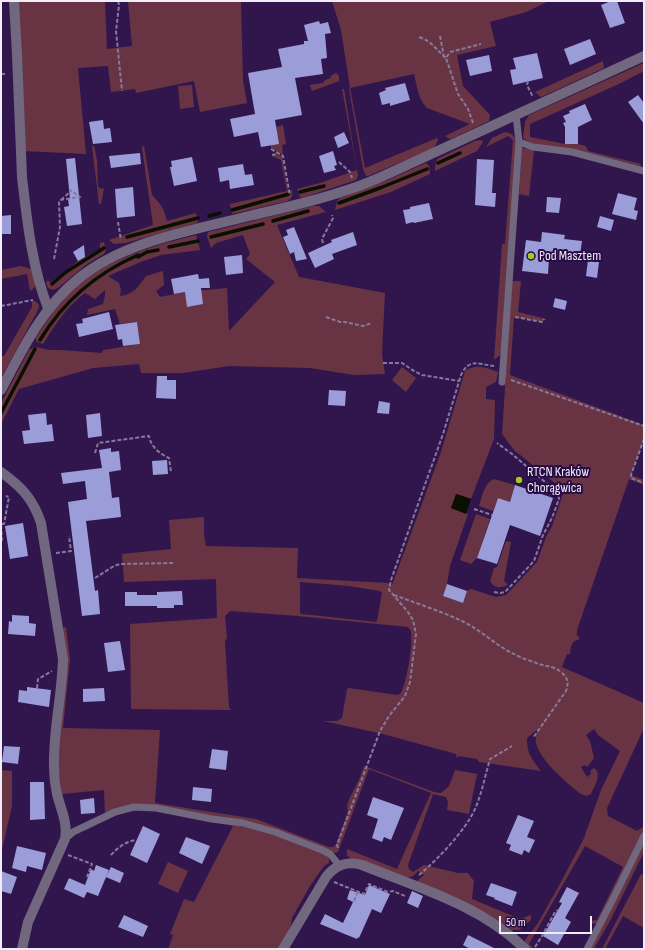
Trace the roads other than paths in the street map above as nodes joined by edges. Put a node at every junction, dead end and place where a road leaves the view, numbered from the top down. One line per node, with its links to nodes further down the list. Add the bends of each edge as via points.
1 (14, 1): 6 (street, via 24,195 35,261)
2 (644, 56): 3 (street)
3 (516, 115): 4 (lane); 6 (street, via 345,191 161,238 124,251 85,273)
4 (519, 142): 5 (lane, via 533,147 572,152); 7 (lane)
5 (644, 171)
6 (48, 308): 8 (street)
7 (502, 379)
8 (1, 390)
9 (1, 472): 11 (street, via 30,498 37,510 45,542 63,659 54,748 55,785 66,823)
10 (644, 836): 16 (lane)
11 (65, 839): 12 (lane, via 73,832 115,812 134,807 156,808 243,823 268,830 322,850 330,854); 14 (street, via 28,922)
12 (339, 865): 13 (street, via 355,863 451,900); 15 (street, via 325,878)
13 (530, 948)
14 (22, 949)
15 (283, 949)
16 (587, 949)

